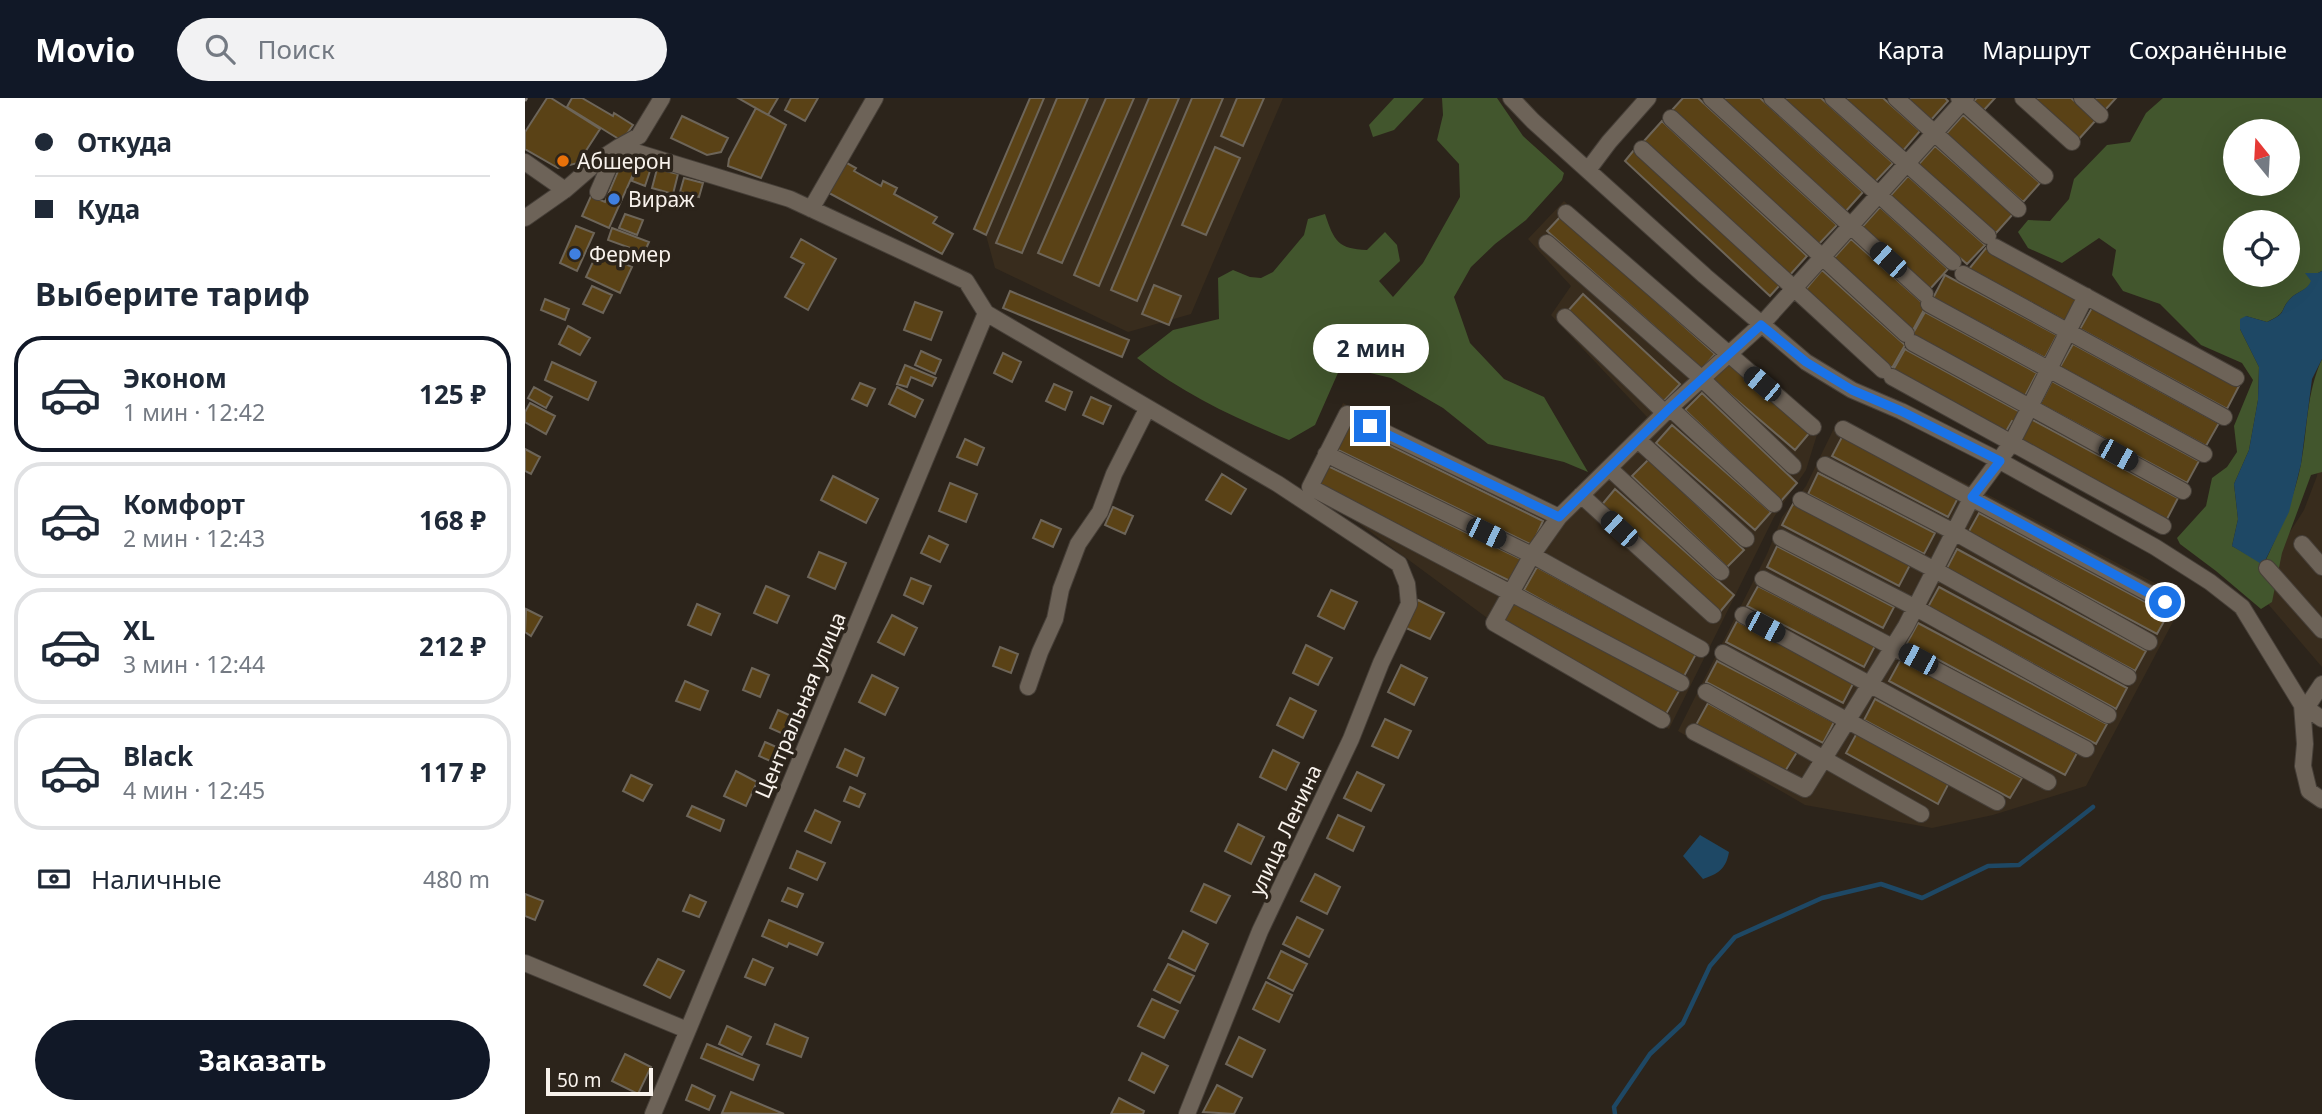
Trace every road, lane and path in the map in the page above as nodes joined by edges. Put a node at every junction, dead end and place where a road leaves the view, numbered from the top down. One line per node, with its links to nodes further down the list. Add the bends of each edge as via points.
1 (662, 98): 16 (street, via 639,136)
2 (875, 98): 26 (street)
3 (1511, 98): 21 (street)
4 (1648, 98): 21 (street)
5 (1711, 98): 30 (street)
6 (1772, 98): 25 (street)
7 (1833, 98): 20 (street)
8 (1896, 98): 14 (street)
9 (2023, 98): 15 (street)
10 (2081, 98): 12 (street)
11 (1962, 99): 14 (street); 22 (street)
12 (2100, 115)
13 (1671, 118): 32 (street)
14 (1933, 132): 20 (street); 27 (street)
15 (2072, 142)
16 (619, 147): 18 (street); 26 (street)
17 (1642, 149): 33 (street)
18 (602, 158): 23 (street); 24 (street, via 608,169)
19 (525, 162): 23 (street)
20 (1906, 163): 25 (street); 34 (street, via 1991,242)
21 (1588, 170): 37 (street)
22 (2045, 176)
23 (565, 190): 29 (street)
24 (597, 192)
25 (1878, 194): 30 (street); 38 (street, via 1958,268)
26 (811, 209): 35 (street, via 966,281)
27 (2018, 209)
28 (1566, 213): 39 (street)
29 (525, 218)
30 (1850, 225): 32 (street); 40 (street, via 1927,299)
31 (1547, 243): 42 (street)
32 (1822, 257): 33 (street); 43 (street, via 1909,339)
33 (1794, 288): 37 (street); 50 (street, via 1888,373)
34 (2086, 296): 38 (street); 41 (street)
35 (986, 313): 44 (street); 103 (street, Центральная улица)
36 (1565, 317): 45 (street)
37 (1761, 325): 39 (street); 53 (street, via 1806,362 1852,390)
38 (2069, 331): 40 (street); 46 (street)
39 (1727, 355): 42 (street); 47 (street)
40 (2049, 369): 43 (street); 52 (street)
41 (2236, 377)
42 (1702, 378): 45 (street); 55 (street)
43 (2031, 408): 50 (street); 57 (street)
44 (1147, 409): 88 (street, via 1100,512 1078,544); 105 (street, улица Ленина, via 1278,484 1399,564 1409,604 1260,931)
45 (1667, 411): 49 (street); 61 (street)
46 (2224, 417)
47 (1813, 427)
48 (1843, 429): 59 (street)
49 (1638, 440): 56 (street); 66 (street)
50 (2011, 444): 53 (street); 63 (street)
51 (1326, 454): 62 (street, via 1347,414); 68 (street); 74 (street, via 1310,486)
52 (2204, 454)
53 (2000, 461): 59 (street); 90 (street, via 2155,547 2242,607)
54 (1825, 464): 64 (street)
55 (1793, 466)
56 (1609, 468): 58 (street); 72 (street)
57 (2183, 491)
58 (1581, 495): 62 (street); 77 (street)
59 (1972, 497): 64 (street); 75 (street)
60 (1801, 500): 71 (street)
61 (1774, 504)
62 (1559, 517): 68 (street)
63 (2163, 526)
64 (1954, 532): 71 (street); 80 (street)
65 (1781, 538): 76 (street)
66 (1746, 539)
67 (2302, 544): 69 (street)
68 (1532, 555): 74 (street); 82 (street)
69 (2322, 567)
70 (2267, 568): 79 (street)
71 (1935, 570): 76 (street); 84 (street)
72 (1721, 572)
73 (1763, 579): 81 (street)
74 (1510, 592): 85 (street); 94 (street, via 1494,623)
75 (2165, 602)
76 (1916, 608): 81 (street); 91 (street)
77 (1713, 615)
78 (1743, 615): 86 (street)
79 (2322, 630)
80 (2149, 642)
81 (1894, 646): 86 (street); 96 (street)
82 (1701, 649)
83 (1723, 653): 92 (street)
84 (2128, 677)
85 (1681, 683)
86 (1871, 683): 92 (street); 98 (street)
87 (2322, 684): 90 (street)
88 (1028, 687)
89 (1706, 692): 97 (street)
90 (2304, 706): 93 (street); 99 (street, via 2303,766 2309,791)
91 (2108, 715)
92 (1848, 719): 97 (street); 100 (street)
93 (2322, 719)
94 (1662, 720)
95 (1694, 732): 97 (street, via 1805,789)
96 (2086, 749)
97 (1824, 758): 101 (street)
98 (2047, 782)
99 (2322, 800)
100 (1997, 802)
101 (1921, 814)
102 (525, 963): 103 (street)
103 (687, 1030): 104 (street, Центральная улица)
104 (653, 1114)
105 (1187, 1114)

